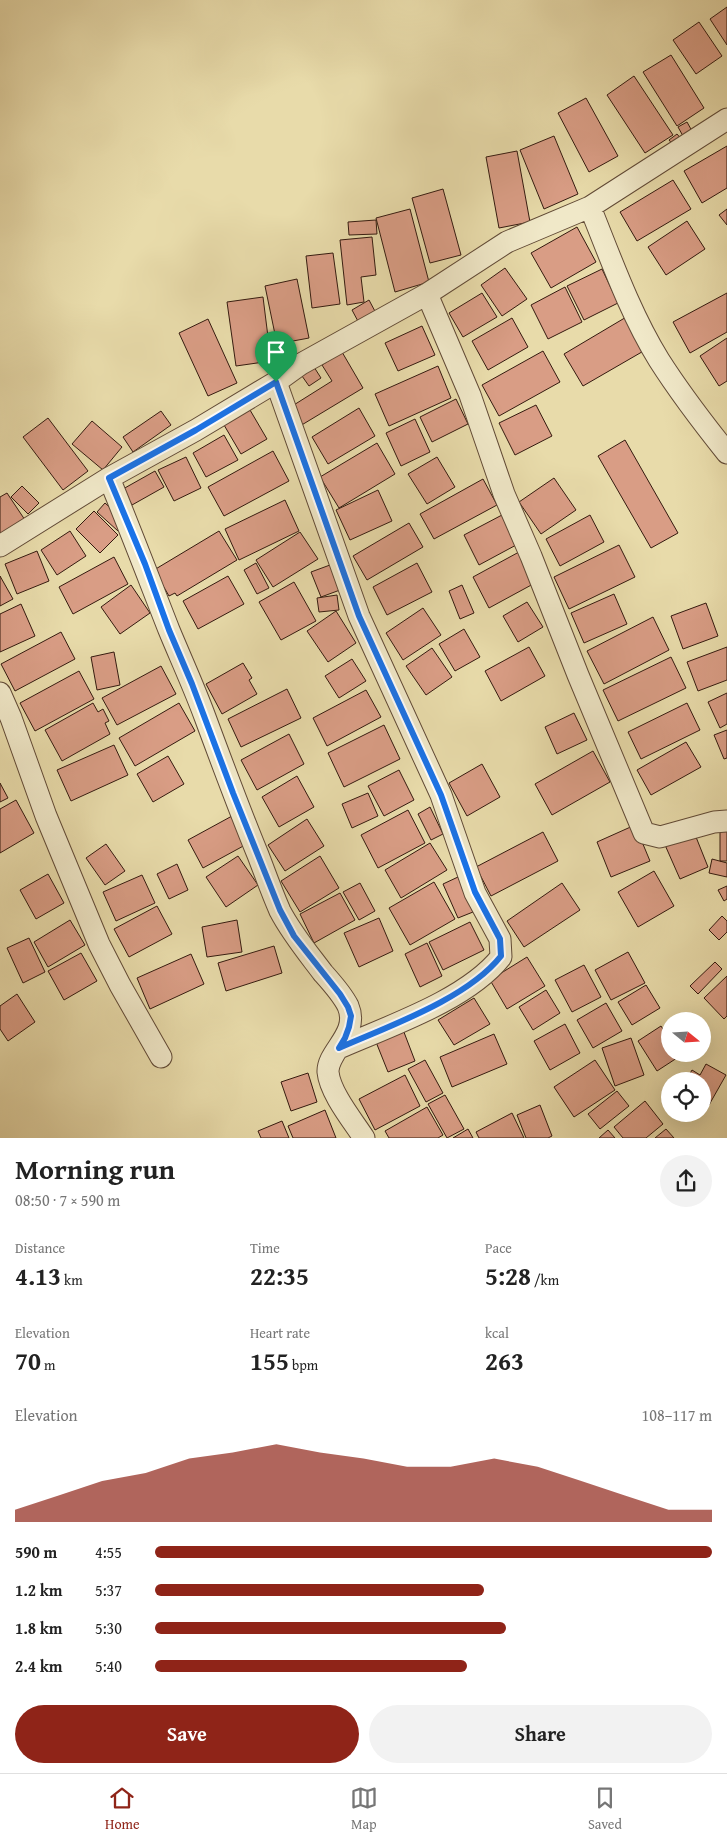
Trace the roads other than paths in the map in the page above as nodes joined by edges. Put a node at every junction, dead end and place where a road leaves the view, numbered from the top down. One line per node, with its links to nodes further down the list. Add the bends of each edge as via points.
1 (727, 119): 2 (street)
2 (590, 207): 3 (street, via 507,242); 5 (street, via 628,300 659,360 699,419)
3 (427, 294): 4 (street, via 308,360); 9 (street, via 470,395 504,494 644,833 660,837)
4 (276, 382): 6 (street); 10 (street, via 359,616 441,795 475,892 500,939 501,956 492,968 442,1002)
5 (727, 453)
6 (109, 478): 7 (street); 10 (street, via 280,910 294,936 348,1007 351,1016 349,1027)
7 (0, 546)
8 (0, 693): 11 (street, via 99,944)
9 (727, 821)
10 (339, 1048): 12 (street, via 329,1064 330,1080)
11 (161, 1057)
12 (364, 1138)

